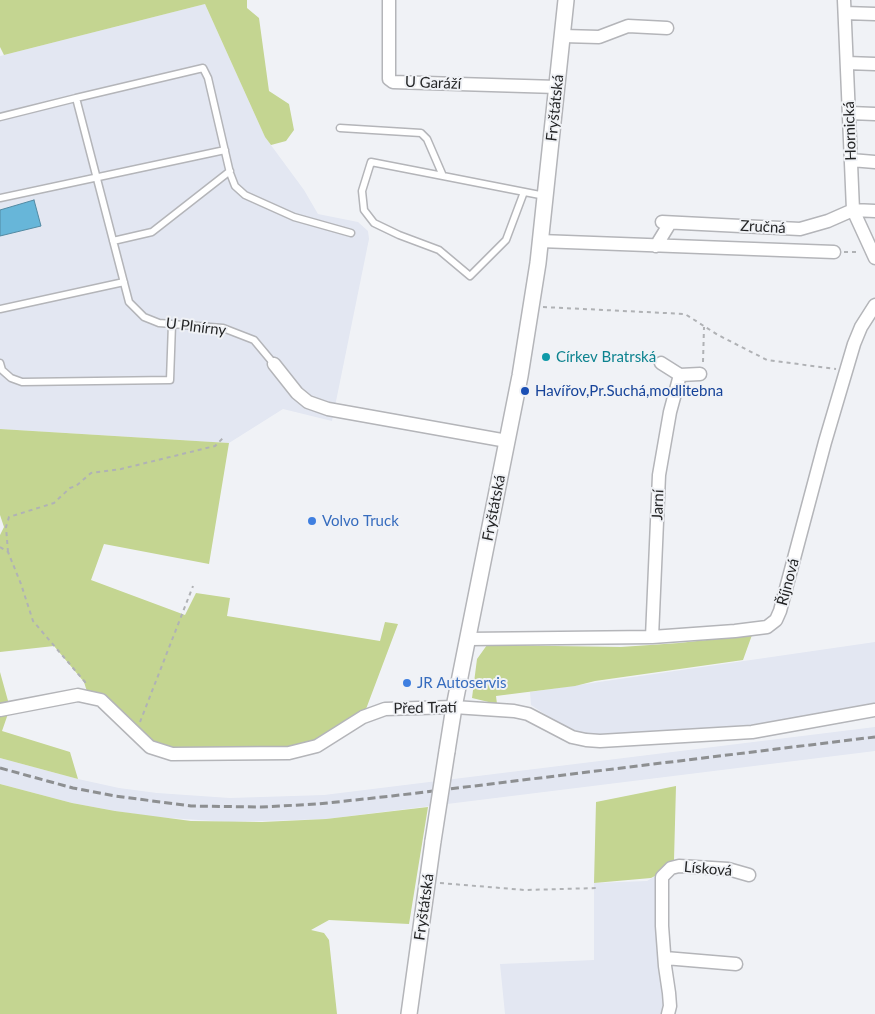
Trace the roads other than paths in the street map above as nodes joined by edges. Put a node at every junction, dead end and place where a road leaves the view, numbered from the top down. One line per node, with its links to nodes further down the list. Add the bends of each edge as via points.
1 (389, 0): 9 (street, U Garáží, via 389,79 393,82)
2 (566, 0): 6 (street, Fryštátská)
3 (844, 6): 4 (street); 7 (street, Hornická)
4 (875, 14)
5 (667, 28): 6 (street, via 628,26 599,38)
6 (562, 36): 9 (street, Fryštátská)
7 (847, 63): 8 (street); 11 (street, Hornická)
8 (875, 64)
9 (557, 87): 22 (street, Fryštátská)
10 (76, 98): 13 (lane); 15 (lane, via 203,68); 19 (lane, U Plnírny)
11 (850, 113): 12 (street); 16 (street, Hornická)
12 (875, 114)
13 (0, 117)
14 (340, 128): 20 (lane, via 421,133 427,139)
15 (225, 150): 18 (lane); 19 (lane)
16 (851, 160): 17 (street); 24 (street, Hornická)
17 (875, 162)
18 (230, 171): 26 (lane, via 235,186 246,194 294,217); 27 (lane, via 152,232)
19 (96, 176): 23 (lane); 27 (lane, U Plnírny)
20 (443, 176): 21 (lane); 21 (lane, via 371,162 362,191 364,210 374,223 439,250 470,276 506,240)
21 (524, 192): 22 (lane)
22 (545, 196): 28 (street, Fryštátská)
23 (0, 198)
24 (854, 210): 25 (street); 29 (street, Zručná, via 800,229 666,222); 31 (street, Hornická)
25 (875, 211)
26 (351, 233)
27 (113, 240): 32 (lane, U Plnírny)
28 (540, 241): 29 (street, Zručná); 41 (street, Fryštátská)
29 (656, 246): 30 (street, Zručná)
30 (834, 252)
31 (873, 255)
32 (124, 282): 34 (lane); 35 (lane, U Plnírny, via 129,302 144,317)
33 (875, 305): 42 (street, Říjnová, via 854,344 776,620 767,627)
34 (0, 309)
35 (172, 324): 36 (lane, via 170,380 22,382 11,378 2,370); 38 (lane, U Plnírny, via 223,328 254,340)
36 (0, 363)
37 (661, 363): 40 (street)
38 (274, 364): 41 (street, U Plnírny, via 297,393 308,402 328,409)
39 (700, 374): 40 (street)
40 (680, 375): 42 (street, Jarní, via 659,475)
41 (507, 441): 43 (street, Fryštátská)
42 (652, 637): 43 (street, Říjnová)
43 (468, 638): 44 (street, Fryštátská)
44 (454, 707): 45 (street, Před Tratí, via 385,709 363,717 316,746 289,753 172,754 150,747 100,700 78,695); 46 (street, Před Tratí, via 528,714 572,736 600,741 752,732); 50 (street, Fryštátská, bridge)
45 (0, 710)
46 (875, 710)
47 (749, 875): 48 (street, Lísková, via 728,869 679,866 666,872 662,877 661,890)
48 (665, 958): 49 (street); 51 (street, Lísková)
49 (736, 964)
50 (410, 1014)
51 (668, 1014)

